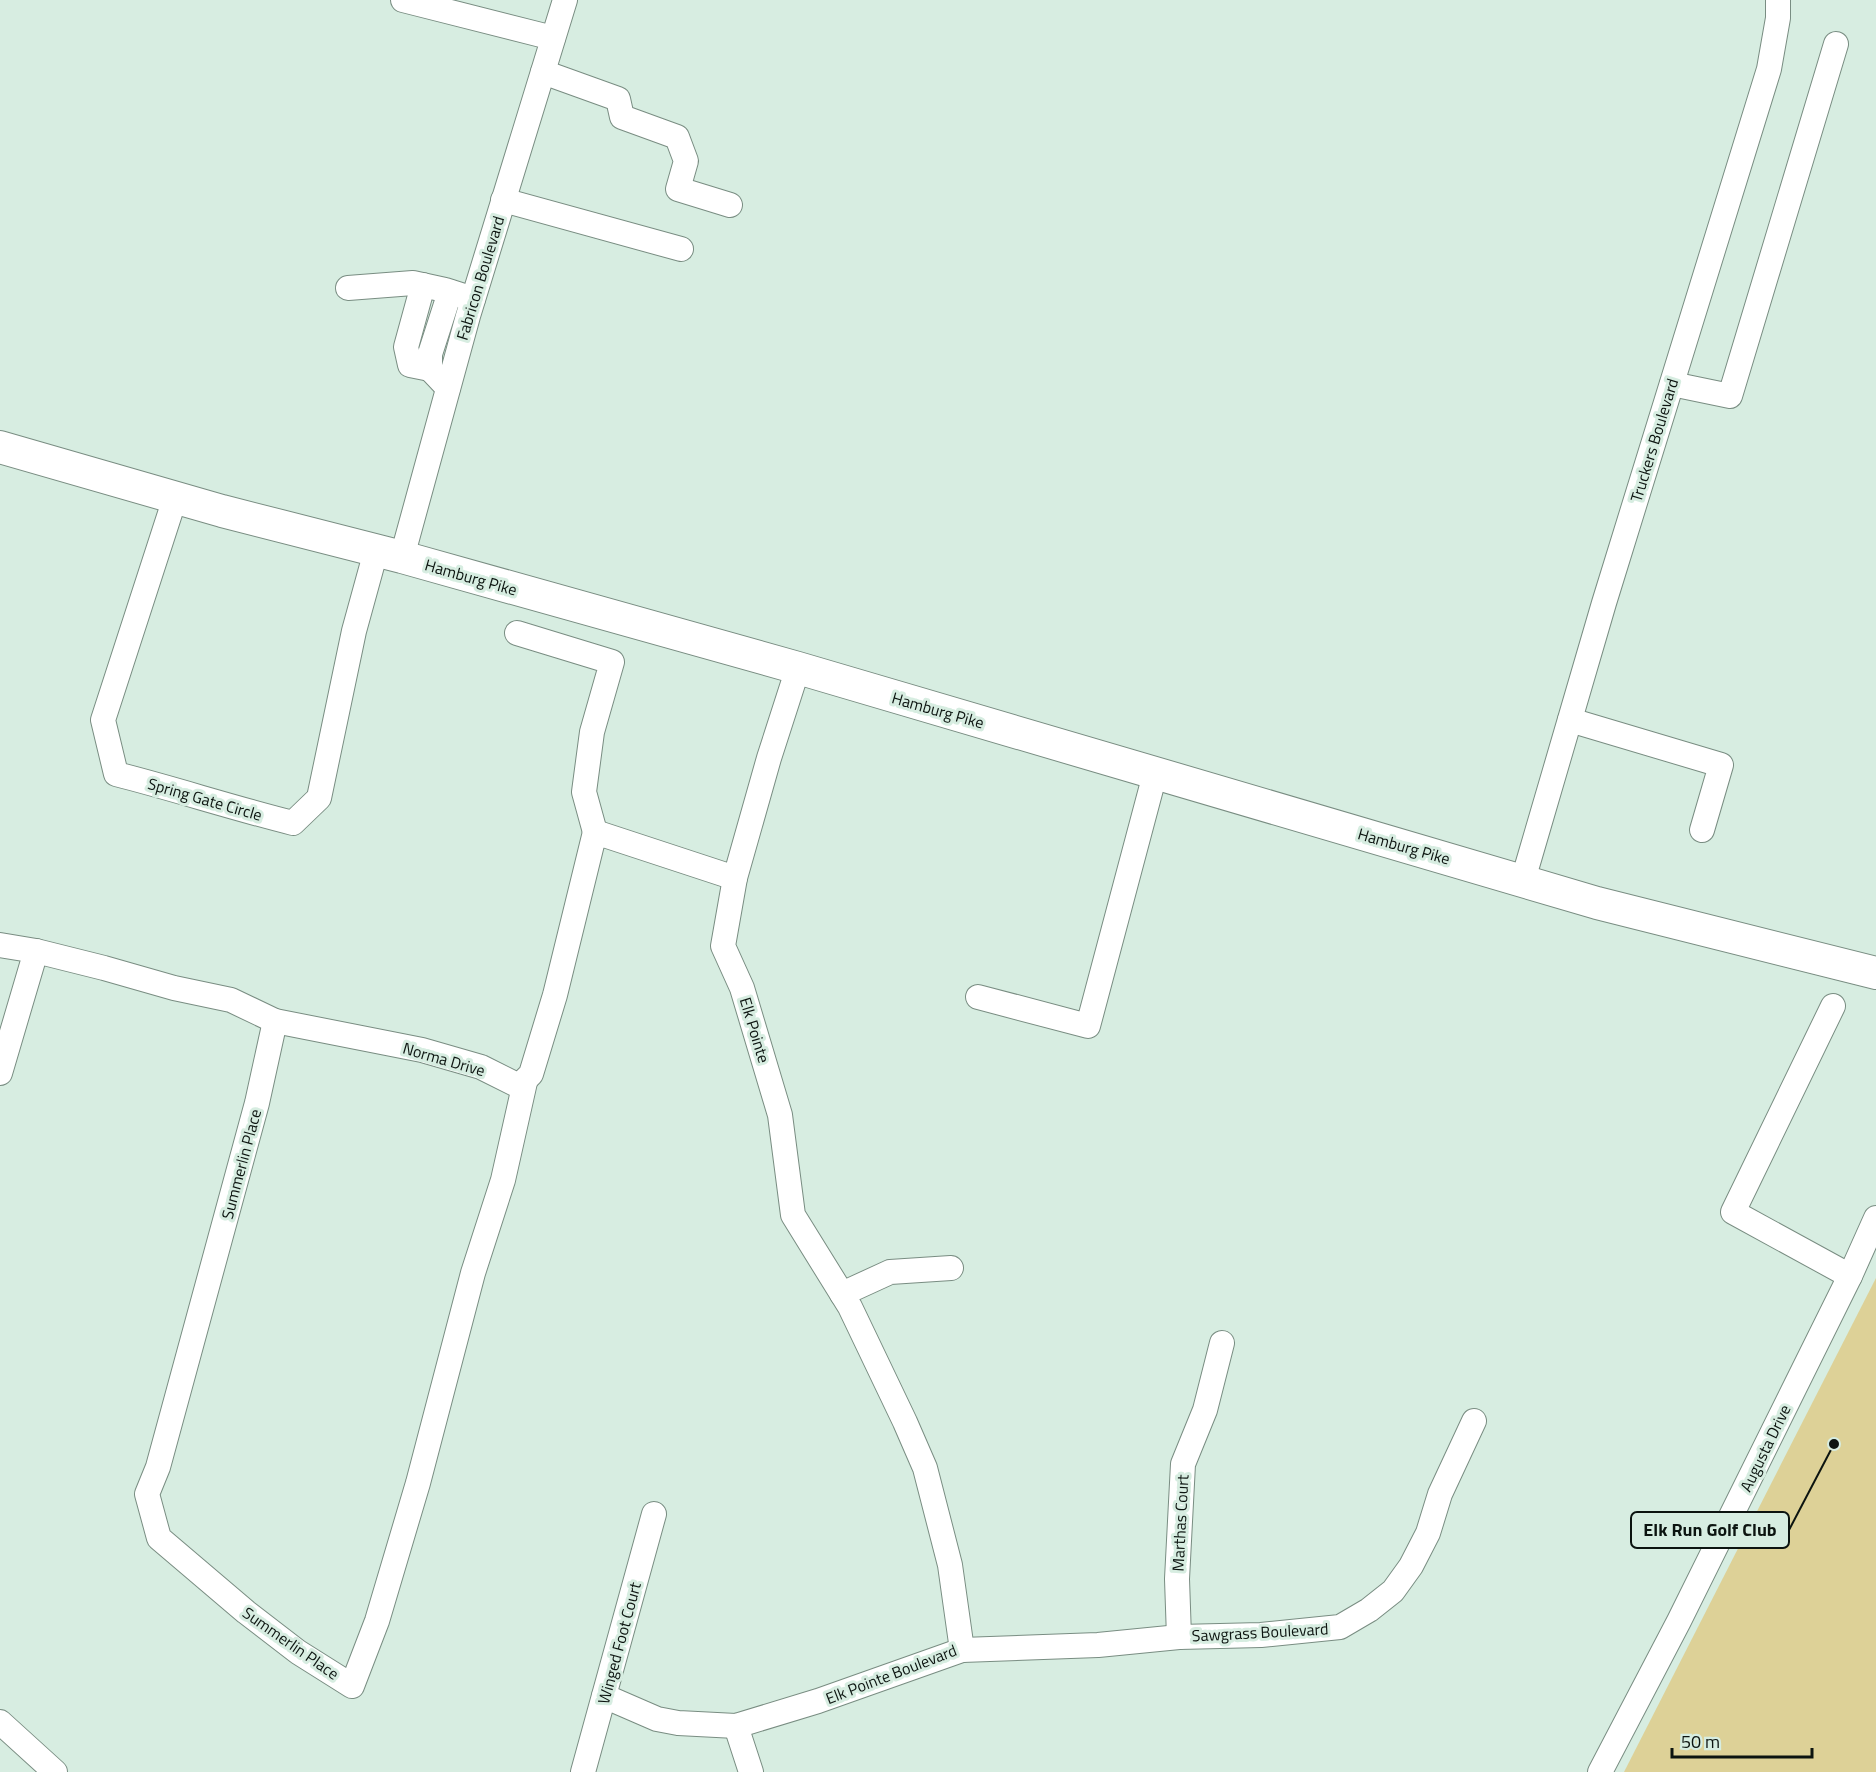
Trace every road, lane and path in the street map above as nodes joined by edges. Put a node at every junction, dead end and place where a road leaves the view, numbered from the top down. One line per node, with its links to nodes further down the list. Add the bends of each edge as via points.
1 (403, 0): 4 (street)
2 (565, 0): 4 (street, Fabricon Boulevard)
3 (1778, 0): 15 (street, Truckers Boulevard, via 1769,69)
4 (553, 38): 6 (street, Fabricon Boulevard)
5 (1836, 44): 15 (street, via 1730,396)
6 (543, 72): 7 (street, Fabricon Boulevard); 8 (street, via 618,99 622,117 677,137 686,161 678,189)
7 (503, 200): 9 (street); 13 (street, Fabricon Boulevard)
8 (730, 204)
9 (681, 249)
10 (423, 285): 11 (street); 12 (street); 14 (street, via 406,347 410,365)
11 (348, 288)
12 (450, 291): 13 (street); 14 (street, via 430,354)
13 (473, 299): 16 (street, Fabricon Boulevard)
14 (430, 369): 16 (street)
15 (1672, 384): 22 (street, Truckers Boulevard)
16 (448, 388): 19 (street, Fabricon Boulevard)
17 (0, 447): 18 (main road, Hamburg Pike)
18 (175, 498): 19 (main road, Hamburg Pike); 19 (street, Spring Gate Circle, via 103,720 116,774 244,811 292,823 319,798 354,631)
19 (389, 554): 21 (main road, Hamburg Pike)
20 (517, 633): 25 (street, via 612,662 592,732 584,792)
21 (798, 668): 23 (main road, Hamburg Pike); 26 (street, Elk Pointe)
22 (1570, 720): 24 (street, via 1721,765); 27 (street, Truckers Boulevard)
23 (1155, 774): 27 (main road, Hamburg Pike); 31 (street, via 1088,1026)
24 (1702, 830)
25 (595, 832): 26 (street); 35 (street, via 555,994 531,1074)
26 (735, 878): 39 (street, Elk Pointe, via 723,946 742,988 780,1115 793,1215)
27 (1523, 880): 30 (main road, Hamburg Pike, via 1597,903)
28 (0, 945): 29 (street, Norma Drive)
29 (36, 951): 33 (street, Norma Drive, via 231,1000); 34 (street)
30 (1876, 972)
31 (978, 997)
32 (1833, 1006): 38 (street, via 1733,1212)
33 (275, 1021): 35 (street, Norma Drive, via 422,1050 481,1066 519,1086); 35 (street, Summerlin Place, via 257,1103 158,1467 147,1494 159,1538 298,1652 352,1686 377,1621 418,1483 473,1273 502,1180)
34 (0, 1073)
35 (525, 1082)
36 (1876, 1218): 38 (street, Augusta Drive)
37 (951, 1268): 39 (street, via 890,1272)
38 (1850, 1276): 52 (street, Augusta Drive)
39 (842, 1294): 41 (street, Elk Pointe)
40 (1222, 1342): 44 (street, Marthas Court, via 1205,1410 1183,1464 1177,1579)
41 (885, 1380): 45 (street, Elk Pointe Boulevard, via 925,1468 950,1565)
42 (1474, 1421): 44 (street, Sawgrass Boulevard, via 1411,1566 1393,1591 1369,1610 1340,1627 1261,1635)
43 (654, 1514): 46 (street, Winged Foot Court)
44 (1179, 1637): 45 (street, Sawgrass Boulevard, via 1098,1645)
45 (962, 1650): 48 (street, Elk Pointe Boulevard)
46 (604, 1696): 48 (street, Elk Pointe Boulevard, via 657,1719); 50 (street, Winged Foot Court)
47 (0, 1722): 49 (street)
48 (736, 1726): 51 (street)
49 (55, 1772)
50 (583, 1772)
51 (751, 1772)
52 (1600, 1772)

